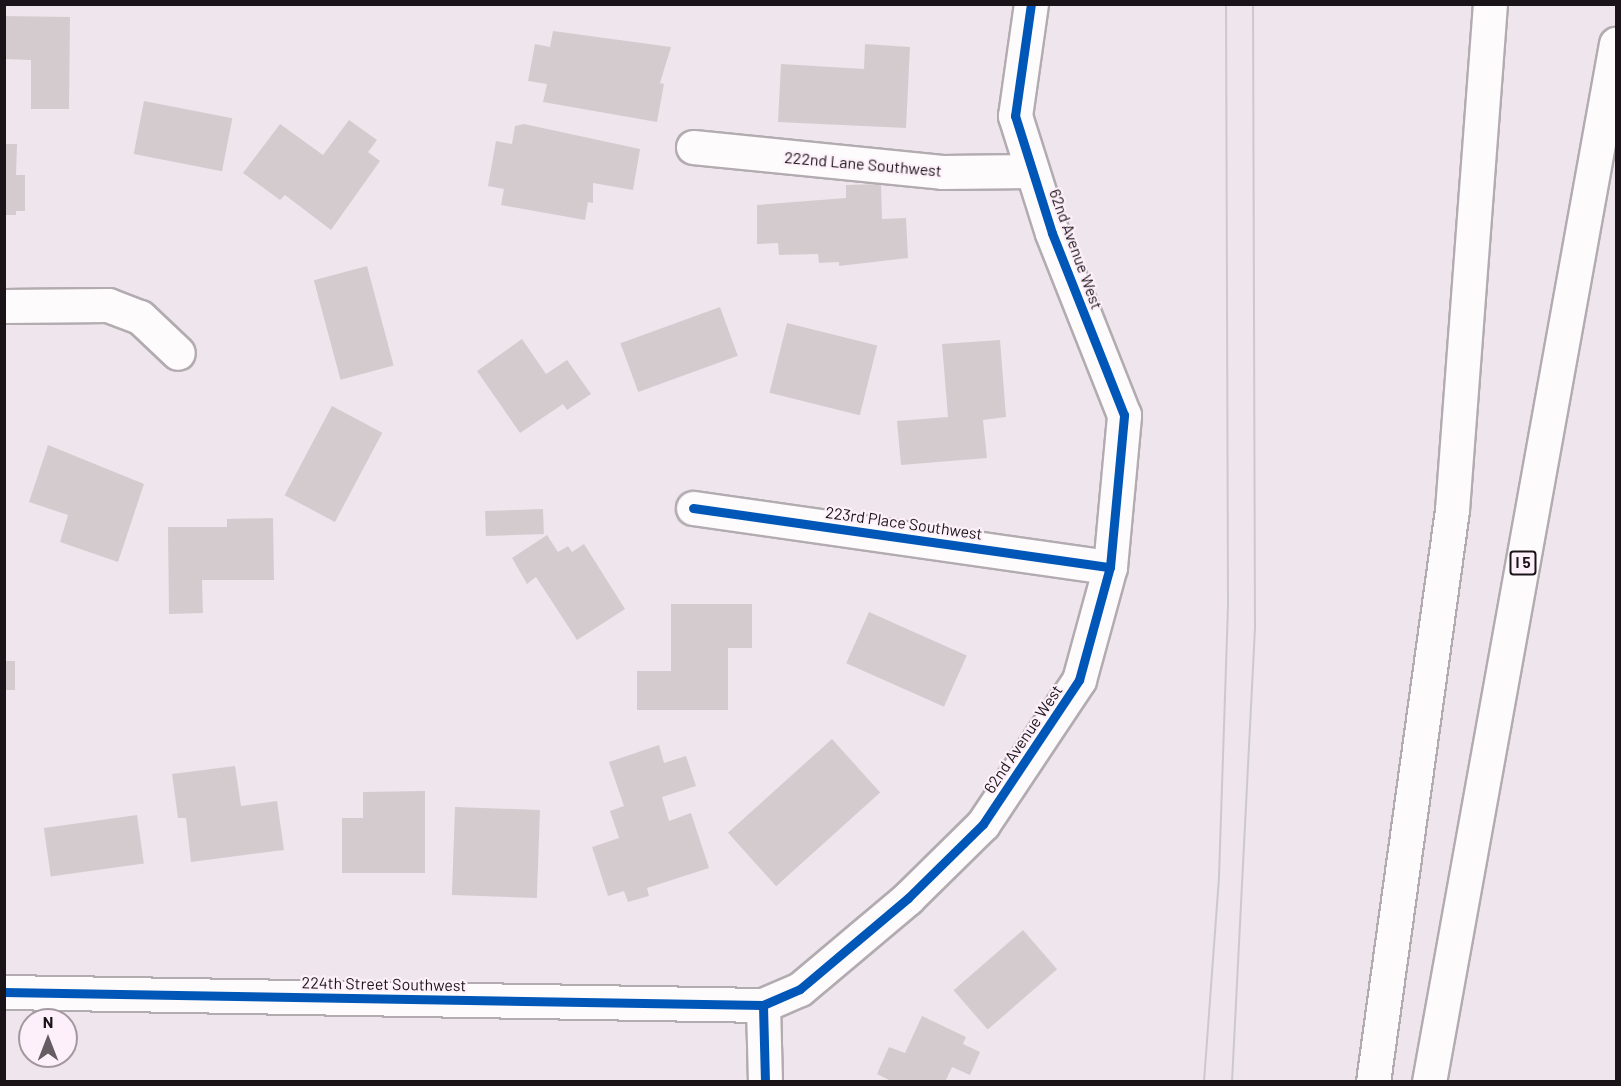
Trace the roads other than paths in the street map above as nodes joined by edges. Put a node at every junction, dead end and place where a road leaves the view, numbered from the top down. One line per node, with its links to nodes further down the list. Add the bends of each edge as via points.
1 (1031, 4): 5 (main road, 62nd Avenue West, via 1015,116)
2 (1490, 4): 13 (main road, via 1452,510)
3 (1617, 44): 14 (main road, I 5)
4 (693, 147): 5 (main road, 222nd Lane Southwest, via 942,172)
5 (1032, 171): 9 (main road, 62nd Avenue West, via 1124,415)
6 (4, 306): 7 (main road, via 108,305 140,316)
7 (178, 353)
8 (693, 508): 9 (main road, 223rd Place Southwest)
9 (1110, 567): 11 (main road, 62nd Avenue West, via 1079,681 983,824 908,898 800,989)
10 (4, 992): 11 (main road, 224th Street Southwest)
11 (763, 1005): 12 (main road)
12 (765, 1082)
13 (1373, 1082)
14 (1430, 1082)

